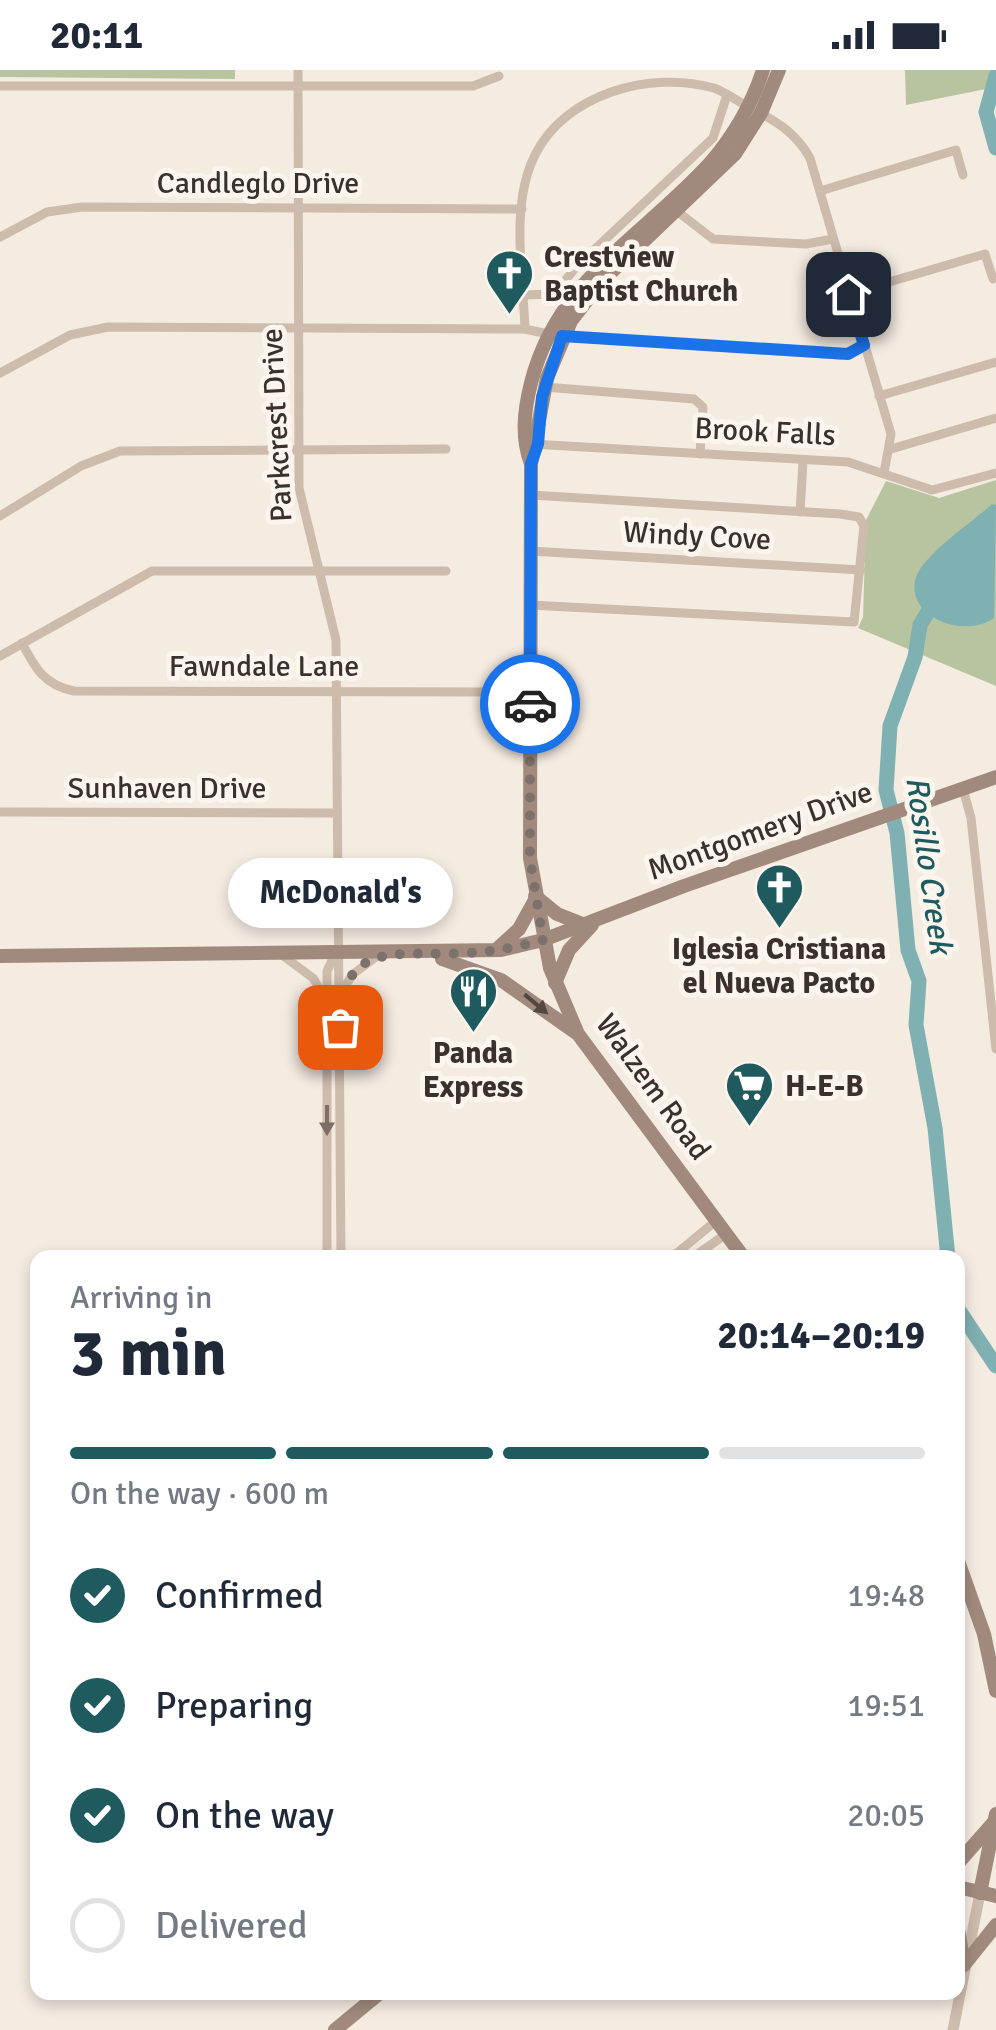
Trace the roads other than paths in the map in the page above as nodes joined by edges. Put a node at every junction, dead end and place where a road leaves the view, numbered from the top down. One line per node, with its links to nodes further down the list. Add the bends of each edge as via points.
1 (298, 70): 6 (street, Parkcrest Drive)
2 (764, 70): 8 (main road)
3 (779, 70): 8 (main road)
4 (499, 76): 6 (street, via 472,86)
5 (0, 86): 6 (street)
6 (298, 87): 11 (street, Parkcrest Drive)
7 (727, 95): 8 (street); 12 (street, via 702,85 642,83 584,102 538,149); 18 (street, via 722,124 692,161 554,294)
8 (755, 110): 10 (street, via 800,140); 13 (main road, via 719,173); 21 (main road, via 710,163 589,274)
9 (963, 175): 10 (street, via 956,150)
10 (820, 191): 15 (street)
11 (298, 209): 12 (street, Candleglo Drive); 14 (street, Candleglo Drive, via 64,208); 19 (street, Parkcrest Drive)
12 (522, 209): 18 (street)
13 (678, 212): 15 (street, via 714,239); 21 (main road)
14 (0, 237)
15 (833, 239): 17 (street)
16 (993, 279): 17 (street, via 986,254)
17 (848, 294): 22 (street)
18 (524, 295): 20 (street)
19 (296, 328): 20 (street); 24 (street, via 93,329); 29 (street, Parkcrest Drive)
20 (525, 329): 21 (street)
21 (555, 335): 22 (street, via 840,355); 25 (main road); 28 (main road, via 529,391)
22 (864, 345): 26 (street)
23 (996, 362): 26 (street)
24 (0, 374)
25 (545, 387): 28 (main road); 32 (street, via 694,399 702,407)
26 (879, 396): 31 (street)
27 (996, 418): 31 (street)
28 (531, 444): 32 (street, Brook Falls); 36 (main road, Walzem Road)
29 (299, 448): 30 (street); 39 (street, via 120,451 81,466); 42 (street, Parkcrest Drive, via 300,500)
30 (446, 449)
31 (891, 449): 34 (street)
32 (700, 454): 33 (street, Brook Falls)
33 (802, 460): 34 (street, Brook Falls, via 848,462); 38 (street)
34 (884, 473): 35 (street, Brook Falls, via 932,490)
35 (996, 473)
36 (531, 495): 38 (street); 40 (main road, Walzem Road)
37 (0, 500): 39 (street)
38 (800, 512): 41 (street, via 863,521)
39 (3, 514)
40 (530, 551): 41 (street, Windy Cove); 44 (main road, Walzem Road)
41 (862, 570): 44 (street, via 858,615 848,623)
42 (318, 571): 43 (street); 45 (street, via 152,571); 47 (street, Parkcrest Drive, via 332,613)
43 (446, 571)
44 (530, 605): 48 (main road, Walzem Road)
45 (22, 643): 46 (street); 47 (street, Fawndale Lane, via 39,674 74,691)
46 (0, 656)
47 (335, 692): 48 (street, Fawndale Lane); 52 (street, Parkcrest Drive)
48 (530, 692): 53 (main road, Walzem Road)
49 (996, 777): 50 (main road, Montgomery Drive)
50 (962, 788): 54 (main road, Montgomery Drive); 55 (street)
51 (0, 812): 52 (street, Sunhaven Drive)
52 (334, 813): 59 (street, Parkcrest Drive)
53 (534, 898): 54 (main road, via 557,914); 57 (main road, Walzem Road); 58 (main road, via 519,929)
54 (591, 922): 57 (main road, Montgomery Drive); 64 (main road)
55 (982, 932): 56 (street); 68 (street)
56 (996, 934)
57 (543, 940): 58 (main road); 64 (main road, Walzem Road)
58 (496, 950): 61 (main road)
59 (335, 954): 60 (main road); 62 (main road); 65 (street, Parkcrest Drive); 66 (street, Parkcrest Drive, via 327,971)
60 (380, 954): 61 (main road); 65 (street)
61 (428, 954): 67 (main road, one-way to 67, via 500,980)
62 (282, 955): 63 (main road); 66 (street, via 313,978)
63 (0, 956)
64 (555, 982): 67 (main road, Walzem Road)
65 (340, 994): 72 (street, Parkcrest Drive)
66 (327, 1003): 71 (street, Parkcrest Drive, one-way to 71)
67 (578, 1034): 69 (main road, Walzem Road)
68 (996, 1049)
69 (716, 1220): 70 (main road, Walzem Road); 73 (street)
70 (726, 1234): 74 (street); 75 (main road, Walzem Road)
71 (327, 1250)
72 (340, 1250)
73 (680, 1250)
74 (703, 1250)
75 (738, 1250)
76 (965, 1581): 77 (main road)
77 (996, 1691)
78 (996, 1818): 79 (main road); 81 (main road)
79 (965, 1854)
80 (965, 1890): 81 (main road)
81 (980, 1893): 82 (main road); 84 (street)
82 (996, 1896)
83 (996, 1925): 85 (main road)
84 (965, 1960)
85 (965, 1964)
86 (371, 2000): 88 (main road)
87 (958, 2000): 89 (street)
88 (335, 2030)
89 (953, 2030)

